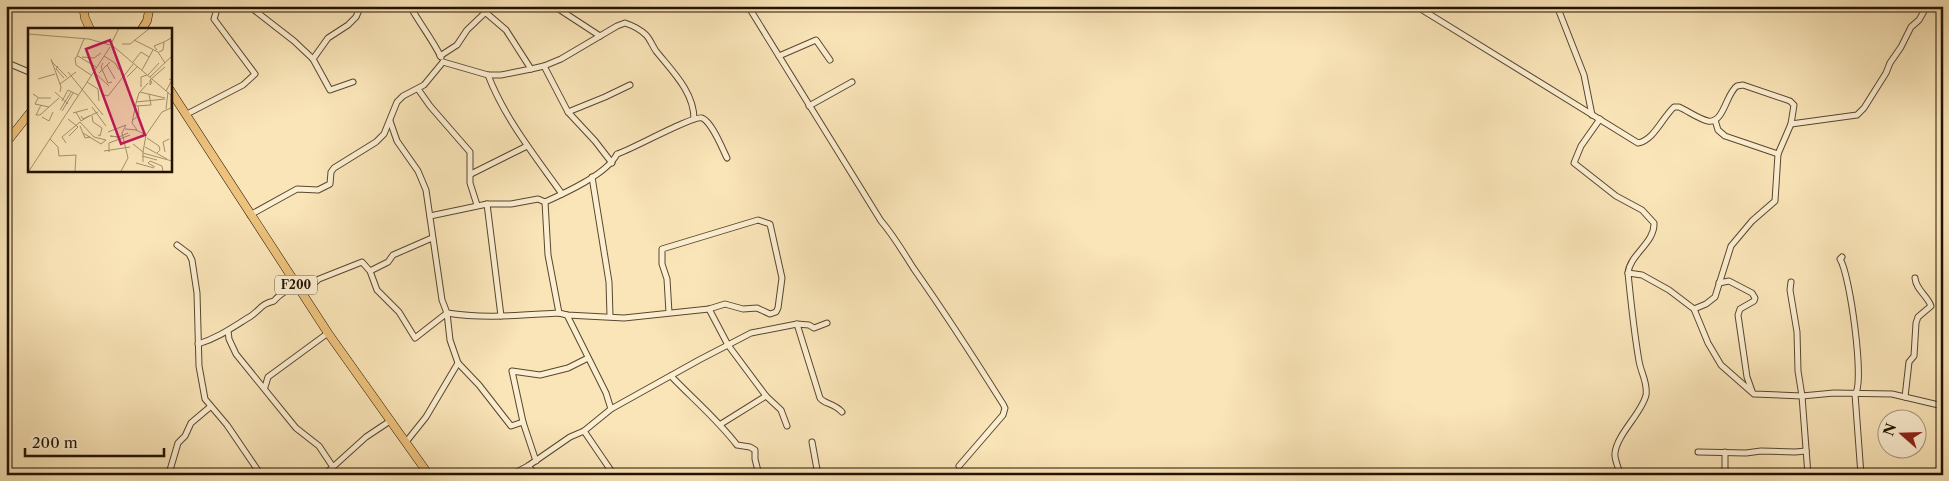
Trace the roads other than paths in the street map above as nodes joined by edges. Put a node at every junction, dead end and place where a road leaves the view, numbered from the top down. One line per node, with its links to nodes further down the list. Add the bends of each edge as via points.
1 (83, 6): 15 (main road)
2 (150, 6): 14 (main road)
3 (218, 6): 34 (street, via 214,19 255,74 243,84)
4 (365, 6): 20 (street, via 348,25 328,38)
5 (410, 6): 17 (street)
6 (492, 6): 13 (street)
7 (554, 6): 16 (street)
8 (748, 6): 18 (street)
9 (1416, 6): 36 (street)
10 (1557, 6): 36 (street, via 1584,75)
11 (1928, 6): 41 (street, via 1911,27 1886,73 1857,115)
12 (253, 7): 20 (street)
13 (486, 12): 17 (street, via 457,45); 24 (street, via 506,30)
14 (146, 25)
15 (88, 27)
16 (600, 36): 23 (street); 37 (street, via 625,23 647,36 683,86 693,106)
17 (440, 56): 22 (street)
18 (779, 56): 21 (street, via 816,40); 32 (street)
19 (6, 58): 25 (street, via 10,64)
20 (313, 59): 27 (street, via 330,90)
21 (830, 60)
22 (443, 62): 26 (street); 30 (street)
23 (544, 66): 24 (street); 33 (street)
24 (532, 69): 26 (street)
25 (28, 72)
26 (488, 75): 43 (street, via 495,93)
27 (353, 82)
28 (852, 82): 32 (street)
29 (630, 84): 33 (street)
30 (418, 88): 40 (street, via 397,102); 47 (street, via 470,152)
31 (171, 91): 34 (main road, F200)
32 (809, 106): 104 (street, via 1005,408 1003,416)
33 (568, 112): 46 (street, via 595,140)
34 (187, 114): 53 (main road, F200)
35 (28, 115): 42 (main road)
36 (1592, 115): 38 (street)
37 (694, 119): 45 (street, via 706,120); 46 (street, via 617,154)
38 (1600, 119): 39 (street, via 1638,143 1651,136 1674,107 1709,121); 59 (street, via 1581,146 1574,163 1616,196 1642,210 1654,223 1650,238 1634,258)
39 (1715, 120): 41 (street, via 1734,87 1743,85 1794,104); 44 (street, via 1724,136)
40 (390, 122): 53 (street, via 372,147 334,168 328,187 297,189); 54 (street, via 397,140 423,179)
41 (1791, 124): 44 (street)
42 (6, 143)
43 (527, 146): 47 (street); 49 (street)
44 (1778, 154): 62 (street, via 1775,201 1731,246)
45 (727, 158)
46 (612, 164): 48 (street)
47 (471, 174): 52 (street)
48 (592, 176): 49 (street); 72 (street, via 609,282)
49 (562, 194): 50 (street)
50 (545, 202): 51 (street, via 538,199); 67 (street, via 548,255)
51 (487, 204): 52 (street); 71 (street)
52 (477, 206): 54 (street)
53 (250, 215): 63 (main road, F200)
54 (430, 216): 55 (street)
55 (432, 238): 58 (street, via 393,255 388,262); 69 (street)
56 (178, 245): 77 (street, via 192,260 197,293)
57 (1842, 257): 84 (street, via 1857,348 1859,386)
58 (370, 271): 64 (street, via 362,262 319,279); 69 (street, via 377,290 399,312 415,338)
59 (1628, 273): 66 (street, via 1642,275); 115 (street, via 1630,306 1646,396 1619,439 1614,454)
60 (1915, 278): 87 (street, via 1931,306 1918,316 1916,323 1914,356 1909,362)
61 (1791, 282): 86 (street)
62 (1719, 283): 66 (street, via 1715,297); 83 (street, via 1732,281 1754,296 1754,301 1740,309 1738,315 1747,377)
63 (296, 284): 64 (main road, F200); 75 (street)
64 (302, 294): 76 (main road, F200)
65 (709, 309): 68 (street); 68 (street, via 725,304 743,309 757,308 770,314 776,312 782,278 770,224 758,220 662,249); 78 (street)
66 (1694, 309): 83 (street, via 1721,365)
67 (559, 313): 70 (street); 71 (street)
68 (668, 313): 72 (street, via 624,318)
69 (447, 314): 71 (street); 80 (street, via 450,340)
70 (567, 315): 72 (street); 79 (street)
71 (500, 316)
72 (610, 316)
73 (827, 323): 74 (street, via 814,328)
74 (797, 324): 78 (street, via 751,333); 91 (street, via 820,398)
75 (228, 331): 77 (street); 82 (street, via 236,354)
76 (328, 333): 82 (street, via 268,377); 92 (main road, F200)
77 (198, 344): 89 (street, via 203,394)
78 (728, 345): 81 (street); 85 (street)
79 (588, 358): 90 (street); 93 (street, via 568,368 540,375 512,371)
80 (458, 363): 93 (street, via 511,426); 97 (street, via 426,417)
81 (671, 376): 90 (street); 94 (street)
82 (265, 387): 105 (street, via 296,428 319,446)
83 (1754, 394): 86 (street)
84 (1855, 394): 86 (street); 87 (street); 118 (street)
85 (766, 396): 94 (street); 95 (street, via 780,410)
86 (1802, 396): 99 (street)
87 (1905, 397): 88 (street)
88 (1943, 406)
89 (210, 407): 106 (street, via 192,423 178,443); 107 (street, via 228,425)
90 (611, 409): 96 (street)
91 (842, 412)
92 (390, 421): 97 (main road, F200); 105 (street, via 366,437)
93 (523, 422): 102 (street)
94 (721, 424): 113 (street, via 737,445 754,450)
95 (787, 426)
96 (584, 431): 102 (street); 112 (street)
97 (406, 442): 109 (main road, F200)
98 (812, 442): 114 (street)
99 (1806, 451): 101 (street); 117 (street)
100 (1698, 452): 101 (street)
101 (1725, 452): 116 (street)
102 (536, 461): 103 (street)
103 (528, 466): 110 (street); 111 (street)
104 (959, 466)
105 (333, 467): 108 (street)
106 (170, 475)
107 (261, 475)
108 (324, 475)
109 (430, 475)
110 (511, 475)
111 (536, 475)
112 (614, 475)
113 (759, 475)
114 (818, 475)
115 (1620, 475)
116 (1725, 475)
117 (1808, 475)
118 (1861, 475)

